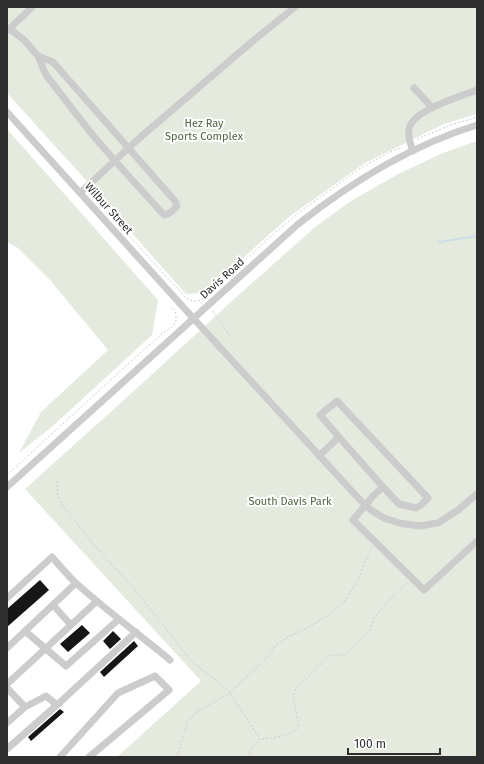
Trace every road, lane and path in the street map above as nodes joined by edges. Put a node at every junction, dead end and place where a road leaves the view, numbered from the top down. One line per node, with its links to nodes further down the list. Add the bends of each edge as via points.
1 (32, 7): 3 (street)
2 (295, 7): 13 (street)
3 (8, 30): 4 (street, via 24,40)
4 (38, 56): 13 (street, via 53,62); 15 (street, via 46,75)
5 (414, 88): 7 (street)
6 (477, 90): 7 (street)
7 (432, 108): 14 (street, via 416,117 410,125 408,140)
8 (7, 112): 16 (street, Wilbur Street)
9 (477, 116): 11 (path)
10 (477, 125): 14 (street, Davis Road)
11 (416, 140)
12 (402, 147): 17 (path, via 374,160 302,210 197,301 184,297)
13 (128, 148): 15 (street); 15 (street, via 175,201 177,206 174,210 164,215)
14 (413, 151): 20 (street, Davis Road, via 373,172 317,208)
15 (115, 161): 16 (street)
16 (80, 193): 20 (street, Wilbur Street)
17 (95, 198)
18 (171, 307): 24 (path, via 177,315 173,326)
19 (213, 311): 21 (path)
20 (194, 319): 23 (street, Wilbur Street); 26 (street, Davis Road)
21 (230, 336)
22 (339, 437): 23 (street); 27 (street); 27 (street, via 320,415 336,401 428,498 416,508 400,504)
23 (319, 456): 29 (street, Wilbur Street)
24 (7, 476)
25 (57, 481): 46 (path, via 58,497 78,526 132,586 192,662 220,682)
26 (7, 487)
27 (383, 487): 29 (street)
28 (477, 494): 29 (street, Wilbur Street, via 438,523 419,526 384,518)
29 (365, 505): 31 (street, via 353,520)
30 (477, 540): 32 (street, via 424,590)
31 (376, 542): 32 (street); 46 (path, via 344,602 326,618 277,644)
32 (412, 578): 50 (path, via 374,618 370,630 344,655 330,655 296,689 293,696 299,726 294,732)
33 (76, 583): 34 (street, via 52,557); 35 (street); 36 (street)
34 (7, 598)
35 (97, 602): 37 (street); 38 (street)
36 (53, 605): 38 (street); 39 (street)
37 (119, 619): 40 (street); 42 (street, via 66,666)
38 (71, 625): 42 (street)
39 (26, 630): 41 (street); 42 (street)
40 (136, 632): 43 (street); 47 (street)
41 (7, 648)
42 (45, 649): 44 (street)
43 (170, 660)
44 (7, 684)
45 (7, 688): 48 (street)
46 (230, 693): 50 (path); 54 (path, via 196,712 191,718 187,723)
47 (57, 705): 48 (street, via 46,696); 51 (street)
48 (25, 707): 49 (street)
49 (7, 723)
50 (260, 739): 55 (path)
51 (7, 749)
52 (60, 757): 53 (street, via 118,693 155,676 169,690)
53 (89, 757)
54 (177, 757)
55 (248, 757)

